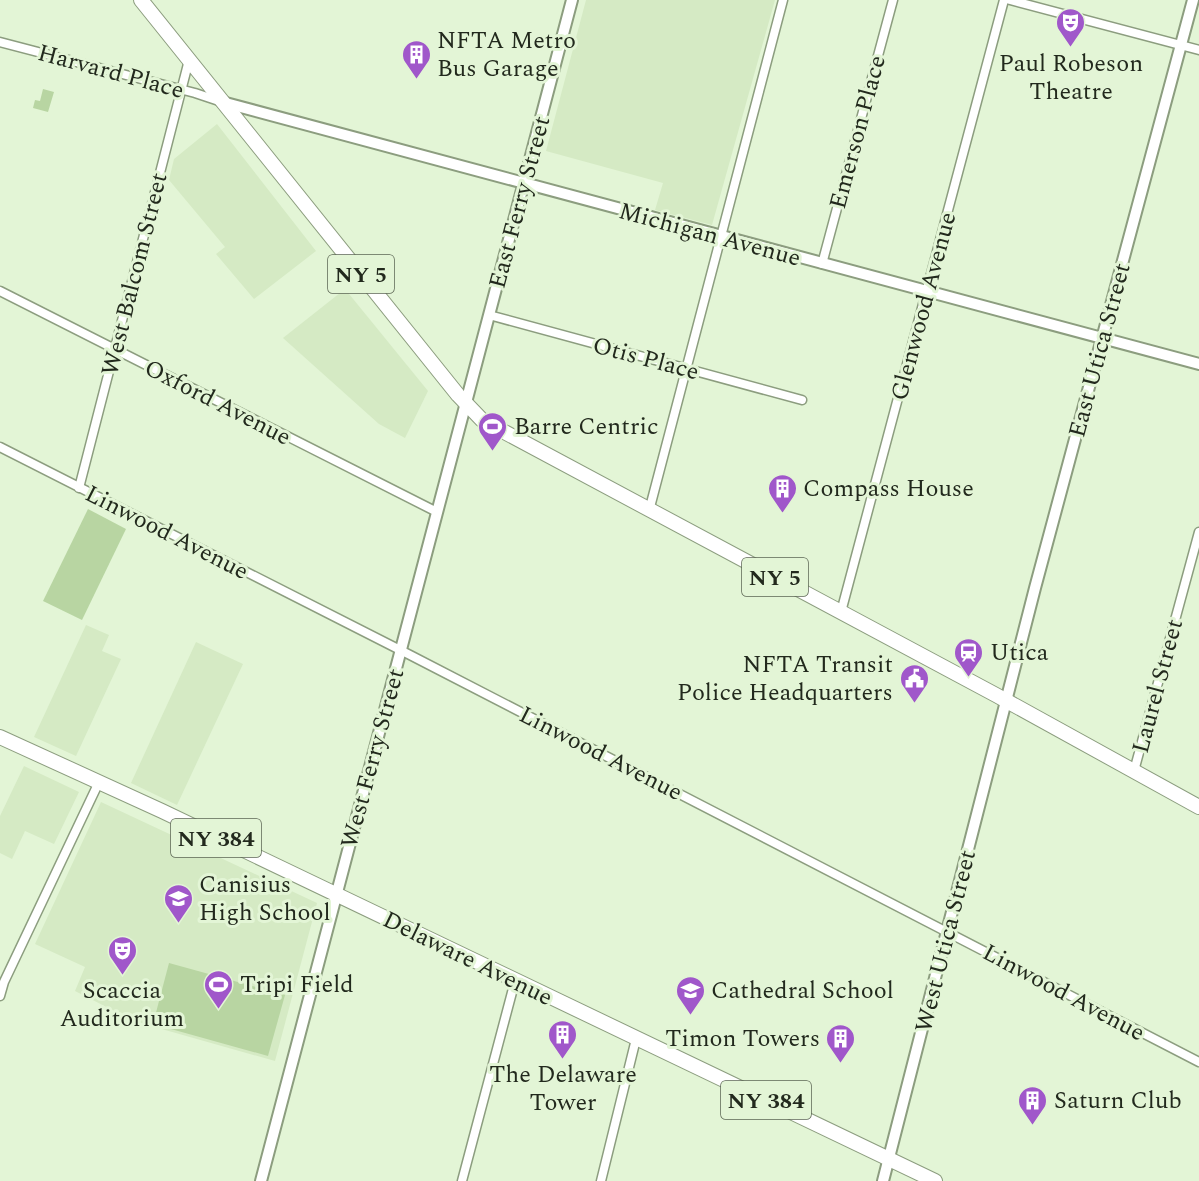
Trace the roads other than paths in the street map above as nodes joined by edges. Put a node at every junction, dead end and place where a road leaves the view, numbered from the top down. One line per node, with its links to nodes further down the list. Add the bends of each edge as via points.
1 (141, 0): 11 (main road, NY 5)
2 (571, 0): 14 (street, East Ferry Street)
3 (783, 0): 15 (street)
4 (892, 0): 16 (street, Emerson Place)
5 (1004, 0): 18 (street, Glenwood Avenue)
6 (1011, 0): 9 (street)
7 (1193, 0): 9 (street, East Utica Street)
8 (0, 42): 12 (street, Harvard Place)
9 (1181, 45): 10 (street); 20 (street, East Utica Street)
10 (1199, 50)
11 (189, 60): 12 (street, West Balcom Street); 13 (main road, NY 5)
12 (181, 89): 13 (street, Harvard Place); 21 (street, West Balcom Street)
13 (222, 102): 14 (street, Michigan Avenue); 25 (main road, NY 5)
14 (524, 183): 15 (street, Michigan Avenue); 19 (street, East Ferry Street)
15 (720, 237): 16 (street, Michigan Avenue); 23 (street)
16 (822, 264): 18 (street, Michigan Avenue)
17 (0, 291): 21 (street, Oxford Avenue)
18 (926, 292): 20 (street, Michigan Avenue); 31 (street, Glenwood Avenue)
19 (489, 315): 23 (street, Otis Place); 25 (street, East Ferry Street)
20 (1101, 339): 22 (street, Michigan Avenue); 33 (street, East Utica Street)
21 (115, 349): 27 (street, West Balcom Street); 29 (street, Oxford Avenue)
22 (1199, 364)
23 (686, 369): 24 (street, Otis Place); 28 (street)
24 (802, 400)
25 (465, 404): 28 (main road, NY 5, via 500,431); 29 (street, West Ferry Street)
26 (0, 447): 27 (street, Linwood Avenue)
27 (80, 488): 32 (street, Linwood Avenue)
28 (649, 511): 31 (main road, NY 5)
29 (437, 512): 32 (street, West Ferry Street)
30 (1199, 532): 35 (street, Laurel Street)
31 (841, 612): 33 (main road, NY 5)
32 (400, 650): 38 (street, West Ferry Street); 39 (street, Linwood Avenue)
33 (1006, 700): 35 (main road, NY 5); 39 (street, West Utica Street)
34 (0, 737): 36 (main road, Delaware Avenue / NY 384)
35 (1134, 771): 37 (main road, NY 5)
36 (99, 782): 38 (main road, Delaware Avenue / NY 384); 41 (street)
37 (1199, 807)
38 (336, 894): 40 (main road, Delaware Avenue / NY 384); 45 (street, West Ferry Street)
39 (948, 931): 43 (street, Linwood Avenue); 44 (street, West Utica Street)
40 (515, 981): 42 (main road, Delaware Avenue / NY 384); 46 (street)
41 (0, 996)
42 (636, 1039): 44 (main road, Delaware Avenue / NY 384); 47 (street)
43 (1199, 1062)
44 (889, 1158): 48 (street, West Utica Street); 49 (main road, Delaware Avenue / NY 384)
45 (261, 1181)
46 (462, 1181)
47 (601, 1181)
48 (884, 1181)
49 (935, 1181)

